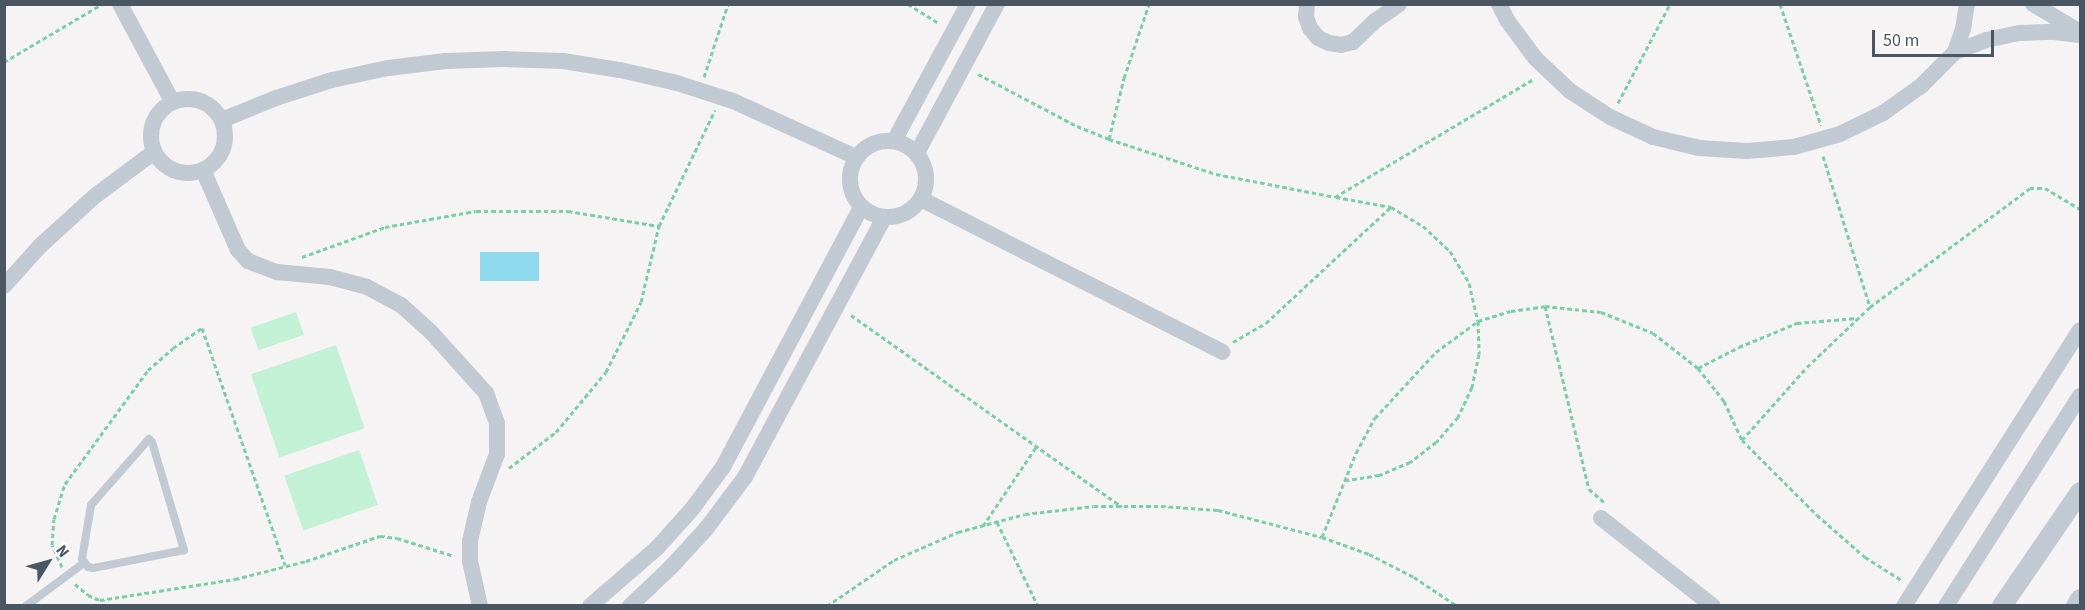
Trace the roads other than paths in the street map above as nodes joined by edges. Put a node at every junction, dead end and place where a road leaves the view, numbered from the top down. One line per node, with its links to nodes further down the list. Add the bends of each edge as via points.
1 (120, 4): 11 (street)
2 (968, 4): 13 (street)
3 (996, 4): 15 (street)
4 (1307, 4): 5 (street, via 1306,16 1314,33 1329,44 1341,45 1353,42)
5 (1399, 4)
6 (1499, 4): 10 (street, via 1548,71 1570,91 1610,117 1653,136 1699,148 1747,151 1794,147 1840,134 1883,113 1921,86)
7 (1967, 4): 10 (street)
8 (2033, 4): 9 (street)
9 (2080, 33): 10 (street, via 2020,33)
10 (1954, 52)
11 (172, 101): 12 (street, via 196,98 207,103); 14 (street, via 153,123 150,141)
12 (222, 120): 16 (street, via 332,80 388,68 504,58 562,61 620,69 700,90); 17 (street, via 224,146 219,157)
13 (894, 141): 15 (street); 16 (street, via 869,146)
14 (154, 152): 17 (street, via 172,170); 21 (street, via 95,196 40,246)
15 (917, 153): 18 (street, via 927,176)
16 (856, 158): 19 (street, via 850,183)
17 (203, 170): 32 (street, via 238,250 248,261 262,269 367,286 401,305 430,331 486,393 497,423 497,454 473,521 470,561)
18 (921, 200): 20 (street, via 909,212); 23 (street)
19 (861, 207): 20 (street); 33 (street, via 723,467 657,548)
20 (884, 218): 34 (street, via 745,477 706,529)
21 (4, 286)
22 (2080, 330): 36 (street)
23 (1218, 350)
24 (2080, 396): 37 (street)
25 (2080, 492): 28 (street)
26 (1604, 520): 35 (street)
27 (2080, 526): 28 (street)
28 (2058, 528): 38 (street)
29 (84, 563): 29 (lane, via 93,568 184,550 149,439 91,505); 31 (lane)
30 (2080, 599): 39 (street)
31 (26, 606)
32 (480, 606)
33 (590, 606)
34 (630, 606)
35 (1713, 606)
36 (1904, 606)
37 (1946, 606)
38 (2002, 606)
39 (2076, 606)

